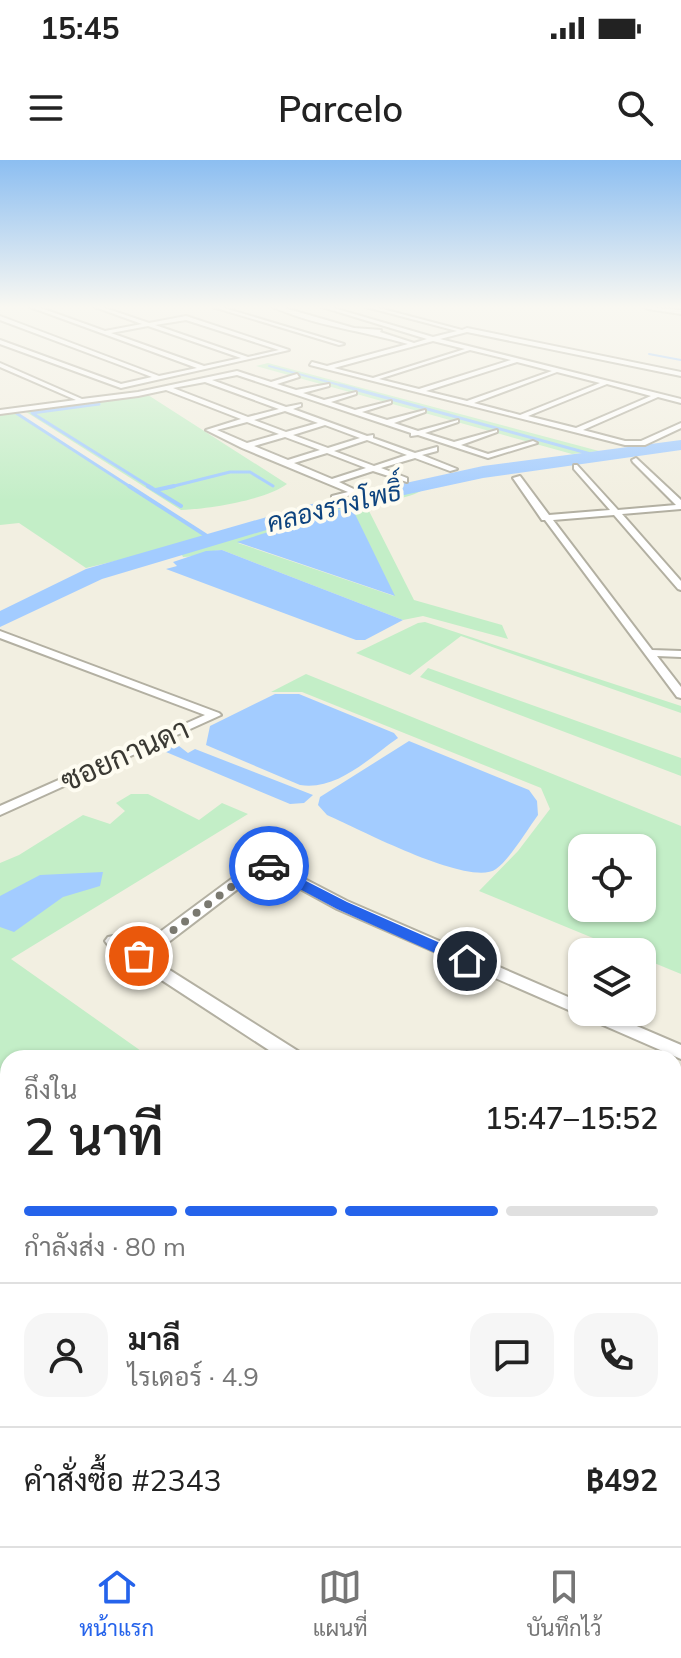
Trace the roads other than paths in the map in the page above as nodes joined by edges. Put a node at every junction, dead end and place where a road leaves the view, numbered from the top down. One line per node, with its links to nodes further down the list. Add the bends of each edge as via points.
1 (16, 372): 28 (street)
2 (79, 372): 13 (street, via 115,385)
3 (142, 372): 13 (street)
4 (187, 372): 13 (street)
5 (347, 372): 14 (street)
6 (399, 372): 14 (street)
7 (478, 372): 21 (street)
8 (552, 372): 33 (street)
9 (557, 372): 17 (street)
10 (263, 374): 12 (street)
11 (297, 376): 16 (street)
12 (252, 377): 15 (street, via 237,373); 16 (street)
13 (159, 378)
14 (375, 379): 21 (street)
15 (206, 380): 20 (street); 24 (street)
16 (271, 383): 19 (street); 22 (street)
17 (605, 383): 25 (street); 41 (street)
18 (327, 385): 22 (street)
19 (257, 387)
20 (166, 388): 28 (street); 34 (street)
21 (419, 391): 33 (street)
22 (297, 392): 26 (street); 31 (street)
23 (354, 393): 31 (street)
24 (249, 394): 27 (street); 37 (street)
25 (658, 395): 30 (street); 49 (street)
26 (284, 396)
27 (235, 398)
28 (83, 400): 39 (street)
29 (221, 401): 34 (street)
30 (681, 401)
31 (325, 402): 36 (street); 40 (street)
32 (389, 402): 40 (street)
33 (468, 403): 41 (street)
34 (208, 404): 42 (street)
35 (299, 405): 37 (street)
36 (310, 406)
37 (286, 408): 42 (street); 44 (street)
38 (423, 411): 45 (street)
39 (0, 412)
40 (355, 412): 44 (street); 45 (street)
41 (520, 417): 49 (street)
42 (246, 419): 51 (street); 57 (street, via 210,430)
43 (456, 421): 50 (street)
44 (325, 423): 51 (street); 53 (street)
45 (386, 423): 47 (street); 50 (street)
46 (681, 425): 49 (street, via 642,443)
47 (371, 427)
48 (495, 431): 56 (street)
49 (575, 431)
50 (416, 433): 54 (street); 56 (street)
51 (284, 434): 57 (street); 59 (street)
52 (381, 434): 53 (street)
53 (369, 438): 59 (street); 60 (street)
54 (403, 438)
55 (533, 443): 56 (street, via 493,457)
56 (453, 445)
57 (245, 446): 62 (street)
58 (434, 449): 60 (street)
59 (328, 450): 62 (street); 64 (street)
60 (417, 455): 64 (street); 65 (street)
61 (636, 460): 70 (street)
62 (287, 463): 68 (street)
63 (577, 467): 71 (street)
64 (376, 468): 67 (street); 68 (street)
65 (453, 469)
66 (517, 478): 72 (street)
67 (404, 480)
68 (334, 481): 69 (street, via 356,492)
69 (335, 498)
70 (681, 506): 71 (street)
71 (618, 513): 72 (street); 73 (street)
72 (545, 518): 75 (street)
73 (681, 587)
74 (0, 634): 78 (street, ซอยกานดา, via 215,715)
75 (650, 653): 76 (street); 77 (street)
76 (681, 654)
77 (681, 695)
78 (0, 811)
79 (247, 854): 80 (street)
80 (263, 863): 82 (street); 83 (street, via 342,905)
81 (113, 941): 82 (street)
82 (139, 956): 85 (street)
83 (568, 1004)
84 (615, 1026): 86 (street)
85 (283, 1050)
86 (664, 1050)

